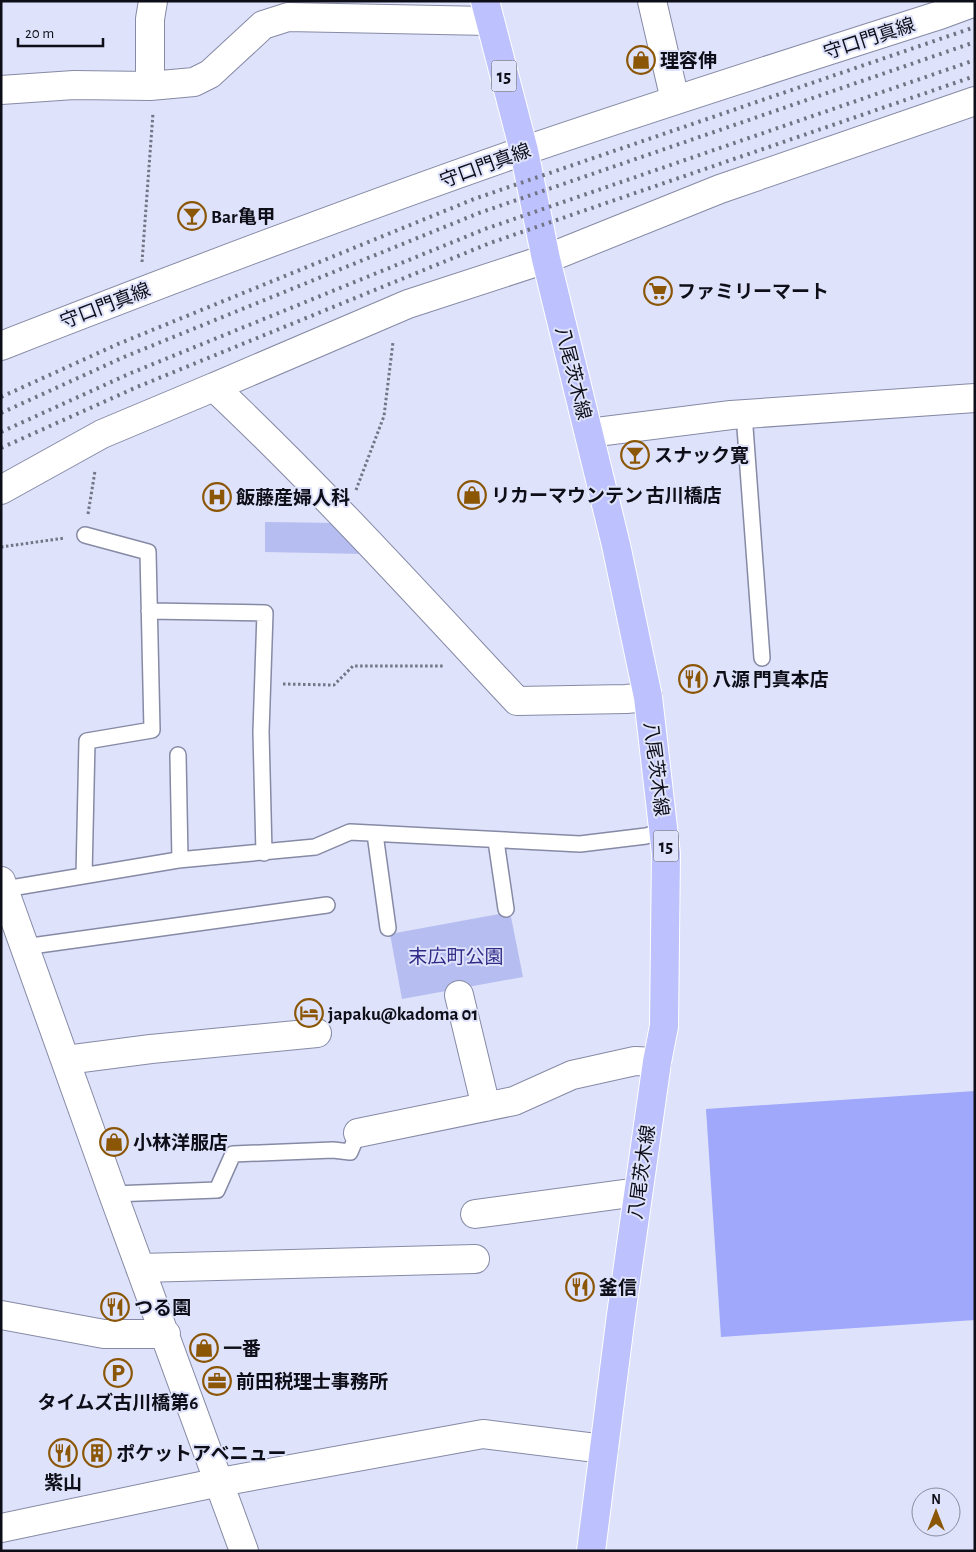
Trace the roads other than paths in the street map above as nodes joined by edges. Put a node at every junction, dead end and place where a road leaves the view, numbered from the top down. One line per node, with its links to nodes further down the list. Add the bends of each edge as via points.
1 (153, 1): 7 (street, via 150,19)
2 (652, 1): 9 (street)
3 (975, 2): 4 (street, 守口門真線)
4 (934, 8): 9 (street, 守口門真線)
5 (306, 10): 6 (street); 7 (street, via 263,25 210,74 194,82)
6 (487, 11): 11 (main road, 八尾茨木線 / 15)
7 (152, 86): 8 (street, via 74,85)
8 (1, 90)
9 (674, 100): 11 (street, 守口門真線)
10 (975, 100): 12 (street, via 720,189)
11 (524, 151): 12 (main road, 八尾茨木線 / 15); 13 (street, 守口門真線, via 214,262)
12 (546, 259): 14 (street, via 397,309); 17 (main road, 八尾茨木線 / 15)
13 (1, 346)
14 (214, 387): 18 (street, via 102,434); 22 (street, via 261,431 518,700)
15 (975, 398): 16 (street)
16 (744, 414): 17 (street); 21 (lane)
17 (589, 433): 22 (main road, 八尾茨木線 / 15)
18 (1, 490)
19 (85, 535): 20 (lane, via 148,552)
20 (149, 611): 27 (lane, via 265,613 261,732); 29 (lane, via 152,730 87,741)
21 (762, 658)
22 (648, 697): 24 (main road, 八尾茨木線 / 15)
23 (178, 755): 28 (lane)
24 (664, 830): 26 (lane, via 646,836 580,844); 38 (main road, 八尾茨木線 / 15, via 664,1026)
25 (374, 834): 26 (lane); 27 (lane, via 350,832 315,847); 33 (lane)
26 (496, 841): 32 (lane)
27 (264, 853): 28 (lane)
28 (180, 860): 29 (lane)
29 (84, 876): 30 (lane)
30 (2, 887): 34 (street)
31 (327, 905): 34 (lane)
32 (506, 909)
33 (388, 928)
34 (24, 947): 37 (street)
35 (459, 995): 39 (street)
36 (317, 1033): 37 (street)
37 (66, 1060): 42 (street)
38 (656, 1062): 39 (street, via 635,1061 572,1075 514,1101); 41 (main road, 八尾茨木線 / 15)
39 (486, 1106): 40 (street)
40 (358, 1133): 42 (lane, via 350,1152 233,1154 217,1190)
41 (638, 1192): 43 (street); 48 (main road, 八尾茨木線 / 15)
42 (113, 1194): 45 (street)
43 (474, 1214)
44 (475, 1259): 45 (street)
45 (140, 1268): 47 (street)
46 (1, 1315): 47 (street, via 104,1334)
47 (166, 1334): 49 (street)
48 (604, 1449): 49 (street, via 483,1434); 52 (main road, 八尾茨木線 / 15)
49 (220, 1482): 50 (street); 51 (street)
50 (1, 1528)
51 (244, 1551)
52 (591, 1551)

